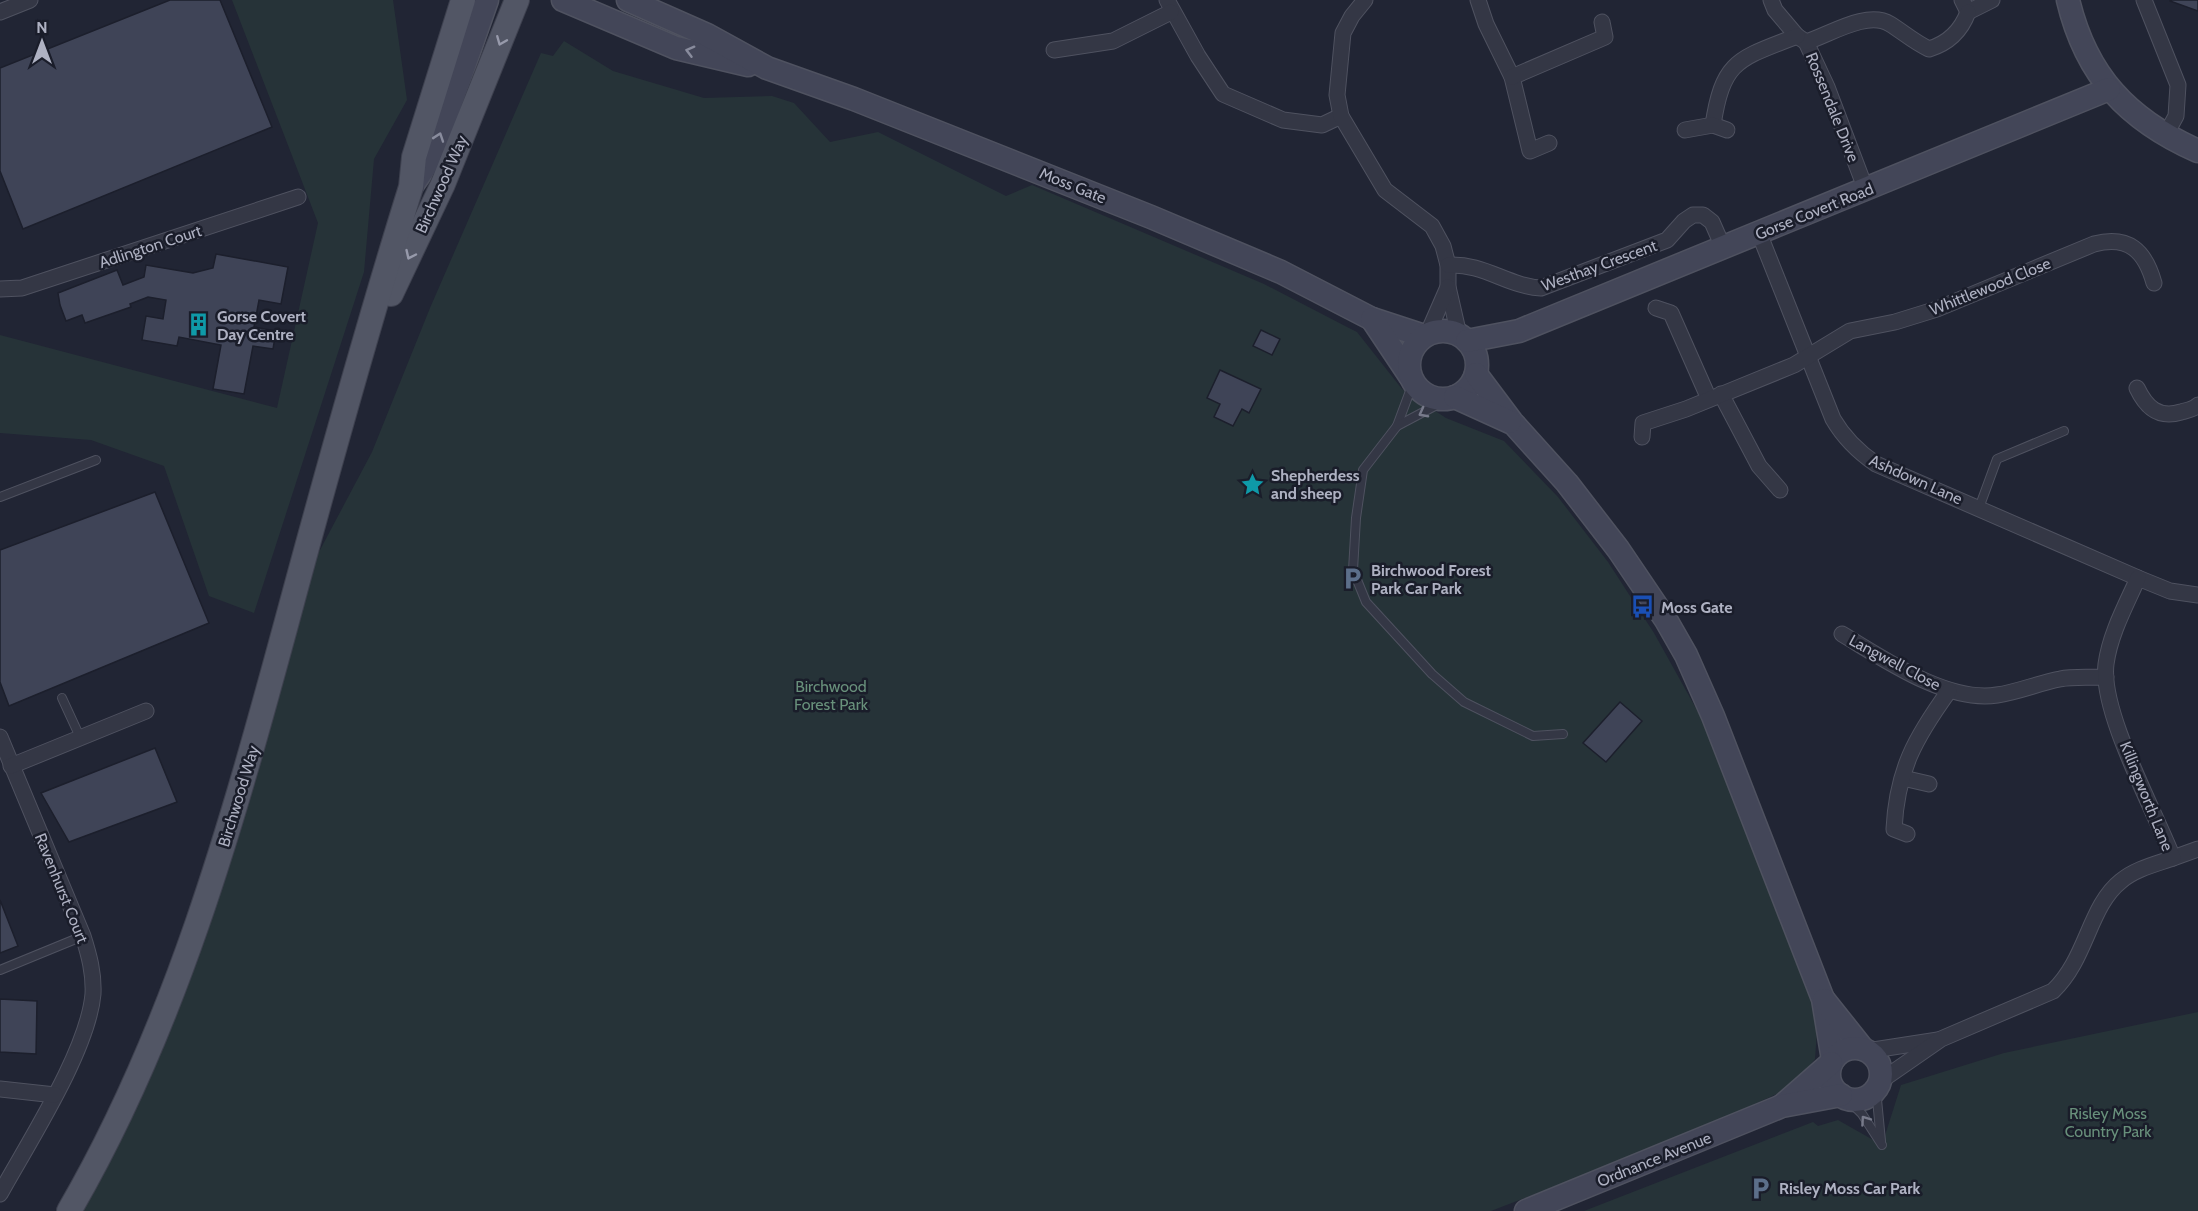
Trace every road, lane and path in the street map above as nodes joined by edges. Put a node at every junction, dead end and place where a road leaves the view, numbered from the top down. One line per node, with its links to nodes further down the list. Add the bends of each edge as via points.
1 (30, 0): 15 (street)
2 (463, 0): 27 (main road, Birchwood Way, via 414,157)
3 (488, 0): 27 (street, one-way to 3, via 432,157)
4 (517, 0): 42 (main road, Birchwood Way, one-way to 42, via 443,183)
5 (563, 0): 19 (street, Moss Gate, one-way to 5, via 676,48)
6 (628, 0): 19 (street, Moss Gate, via 707,35)
7 (1365, 0): 22 (street, via 1343,33 1337,95)
8 (1478, 0): 20 (street)
9 (1771, 0): 17 (street, Rossendale Drive, via 1775,10)
10 (1992, 0): 14 (street)
11 (2068, 0): 21 (street, via 2090,59)
12 (2144, 0): 24 (street, via 2178,85 2176,116)
13 (1169, 6): 18 (street, via 1113,41); 22 (street, via 1223,94 1283,120 1322,125)
14 (1965, 6): 17 (street, via 1963,26 1954,36 1929,49 1888,22 1876,20)
15 (0, 12)
16 (1602, 22): 20 (street, via 1605,37)
17 (1802, 39): 23 (street, via 1751,54 1731,70 1718,93 1720,128); 28 (street, Rossendale Drive, via 1827,87)
18 (1054, 50)
19 (767, 68): 37 (street, Moss Gate, via 1162,221 1281,272)
20 (1512, 77): 25 (street, via 1530,151)
21 (2109, 89): 24 (street, via 2141,120); 28 (street, Gorse Covert Road)
22 (1341, 116): 32 (street, via 1385,190 1432,226)
23 (1685, 130)
24 (2165, 136): 26 (street)
25 (1549, 143)
26 (2198, 151)
27 (411, 188): 42 (main road, Birchwood Way)
28 (1866, 190): 30 (street, Gorse Covert Road)
29 (298, 197): 35 (street, Adlington Court, via 22,288)
30 (1759, 233): 31 (street, Gorse Covert Road); 41 (street, Ashdown Lane)
31 (1723, 247): 32 (street, Westhay Crescent, via 1712,222 1704,215 1693,215 1667,240 1541,288 1528,287 1474,266); 38 (street, Gorse Covert Road)
32 (1448, 265): 34 (street)
33 (2154, 283): 41 (street, Whittlewood Close, via 2141,255 2130,245 2108,240 1937,309 1850,331)
34 (1448, 287): 39 (street); 40 (street)
35 (0, 289)
36 (1656, 308): 46 (street, via 1671,314)
37 (1371, 319): 39 (street, Moss Gate); 44 (street, Moss Gate)
38 (1519, 331): 40 (street, Gorse Covert Road); 43 (street, Gorse Covert Road)
39 (1426, 335): 40 (street, Moss Gate, via 1443,331); 44 (street, via 1410,353)
40 (1463, 338): 43 (street, Moss Gate, via 1473,348)
41 (1808, 354): 46 (street, Whittlewood Close, via 1794,365); 56 (street, Ashdown Lane, via 1833,419 1851,445 1876,464)
42 (358, 364): 85 (main road, Birchwood Way, via 256,736 200,918 170,1000 121,1112)
43 (1477, 370): 47 (street, via 1465,392); 49 (street, Moss Gate)
44 (1412, 379): 47 (street, Moss Gate, via 1428,396); 50 (lane)
45 (2137, 387): 48 (street, via 2145,404 2159,414 2177,413)
46 (1715, 396): 52 (street, Whittlewood Close, via 1643,423); 54 (street, via 1759,466)
47 (1451, 398): 49 (street, Moss Gate); 50 (lane, one-way to 50)
48 (2198, 405)
49 (1512, 422): 75 (street, Moss Gate, via 1567,483 1618,549 1680,644 1713,716)
50 (1397, 426): 64 (lane, via 1363,470 1353,570 1366,602 1432,674 1464,702 1533,736)
51 (2064, 431): 56 (lane, via 1997,459)
52 (1642, 437)
53 (96, 460): 55 (lane)
54 (1779, 490)
55 (0, 497)
56 (1979, 508): 57 (street, Ashdown Lane)
57 (2138, 578): 58 (street, Ashdown Lane, via 2170,591); 60 (street, Killingworth Lane, via 2114,634)
58 (2198, 595)
59 (1842, 633): 61 (street, Langwell Close)
60 (2106, 678): 61 (street, Langwell Close, via 2063,678 1998,695); 72 (street, Killingworth Lane, via 2109,702)
61 (1949, 691): 68 (street, Langwell Close, via 1911,747)
62 (62, 698): 66 (lane)
63 (146, 711): 66 (street)
64 (1563, 734)
65 (0, 737): 67 (street, Ravenhurst Court)
66 (80, 737): 67 (street)
67 (11, 766): 73 (street, Ravenhurst Court)
68 (1903, 778): 69 (street); 70 (street, Langwell Close, via 1895,801 1894,829)
69 (1929, 784)
70 (1908, 834)
71 (2198, 849): 72 (street)
72 (2172, 858): 76 (street, Killingworth Lane, via 2122,880 2110,892 2078,959 2053,991)
73 (82, 936): 74 (lane); 81 (street, Ravenhurst Court, via 93,976 90,1014)
74 (0, 970)
75 (1823, 999): 77 (street, Moss Gate); 78 (street, Moss Gate)
76 (1941, 1039): 77 (street, Killingworth Lane); 79 (street, Killingworth Lane)
77 (1865, 1050): 78 (street, via 1846,1049); 79 (street, via 1878,1061)
78 (1832, 1062): 82 (street, via 1830,1081); 83 (street, Ordnance Avenue)
79 (1877, 1086): 82 (street, via 1862,1099); 82 (lane, one-way to 82, via 1882,1145 1862,1114)
80 (0, 1089): 81 (street)
81 (55, 1095): 84 (street, Ravenhurst Court)
82 (1843, 1096): 83 (street, Ordnance Avenue)
83 (1782, 1106): 86 (street, Ordnance Avenue)
84 (0, 1194)
85 (69, 1211)
86 (1526, 1211)

